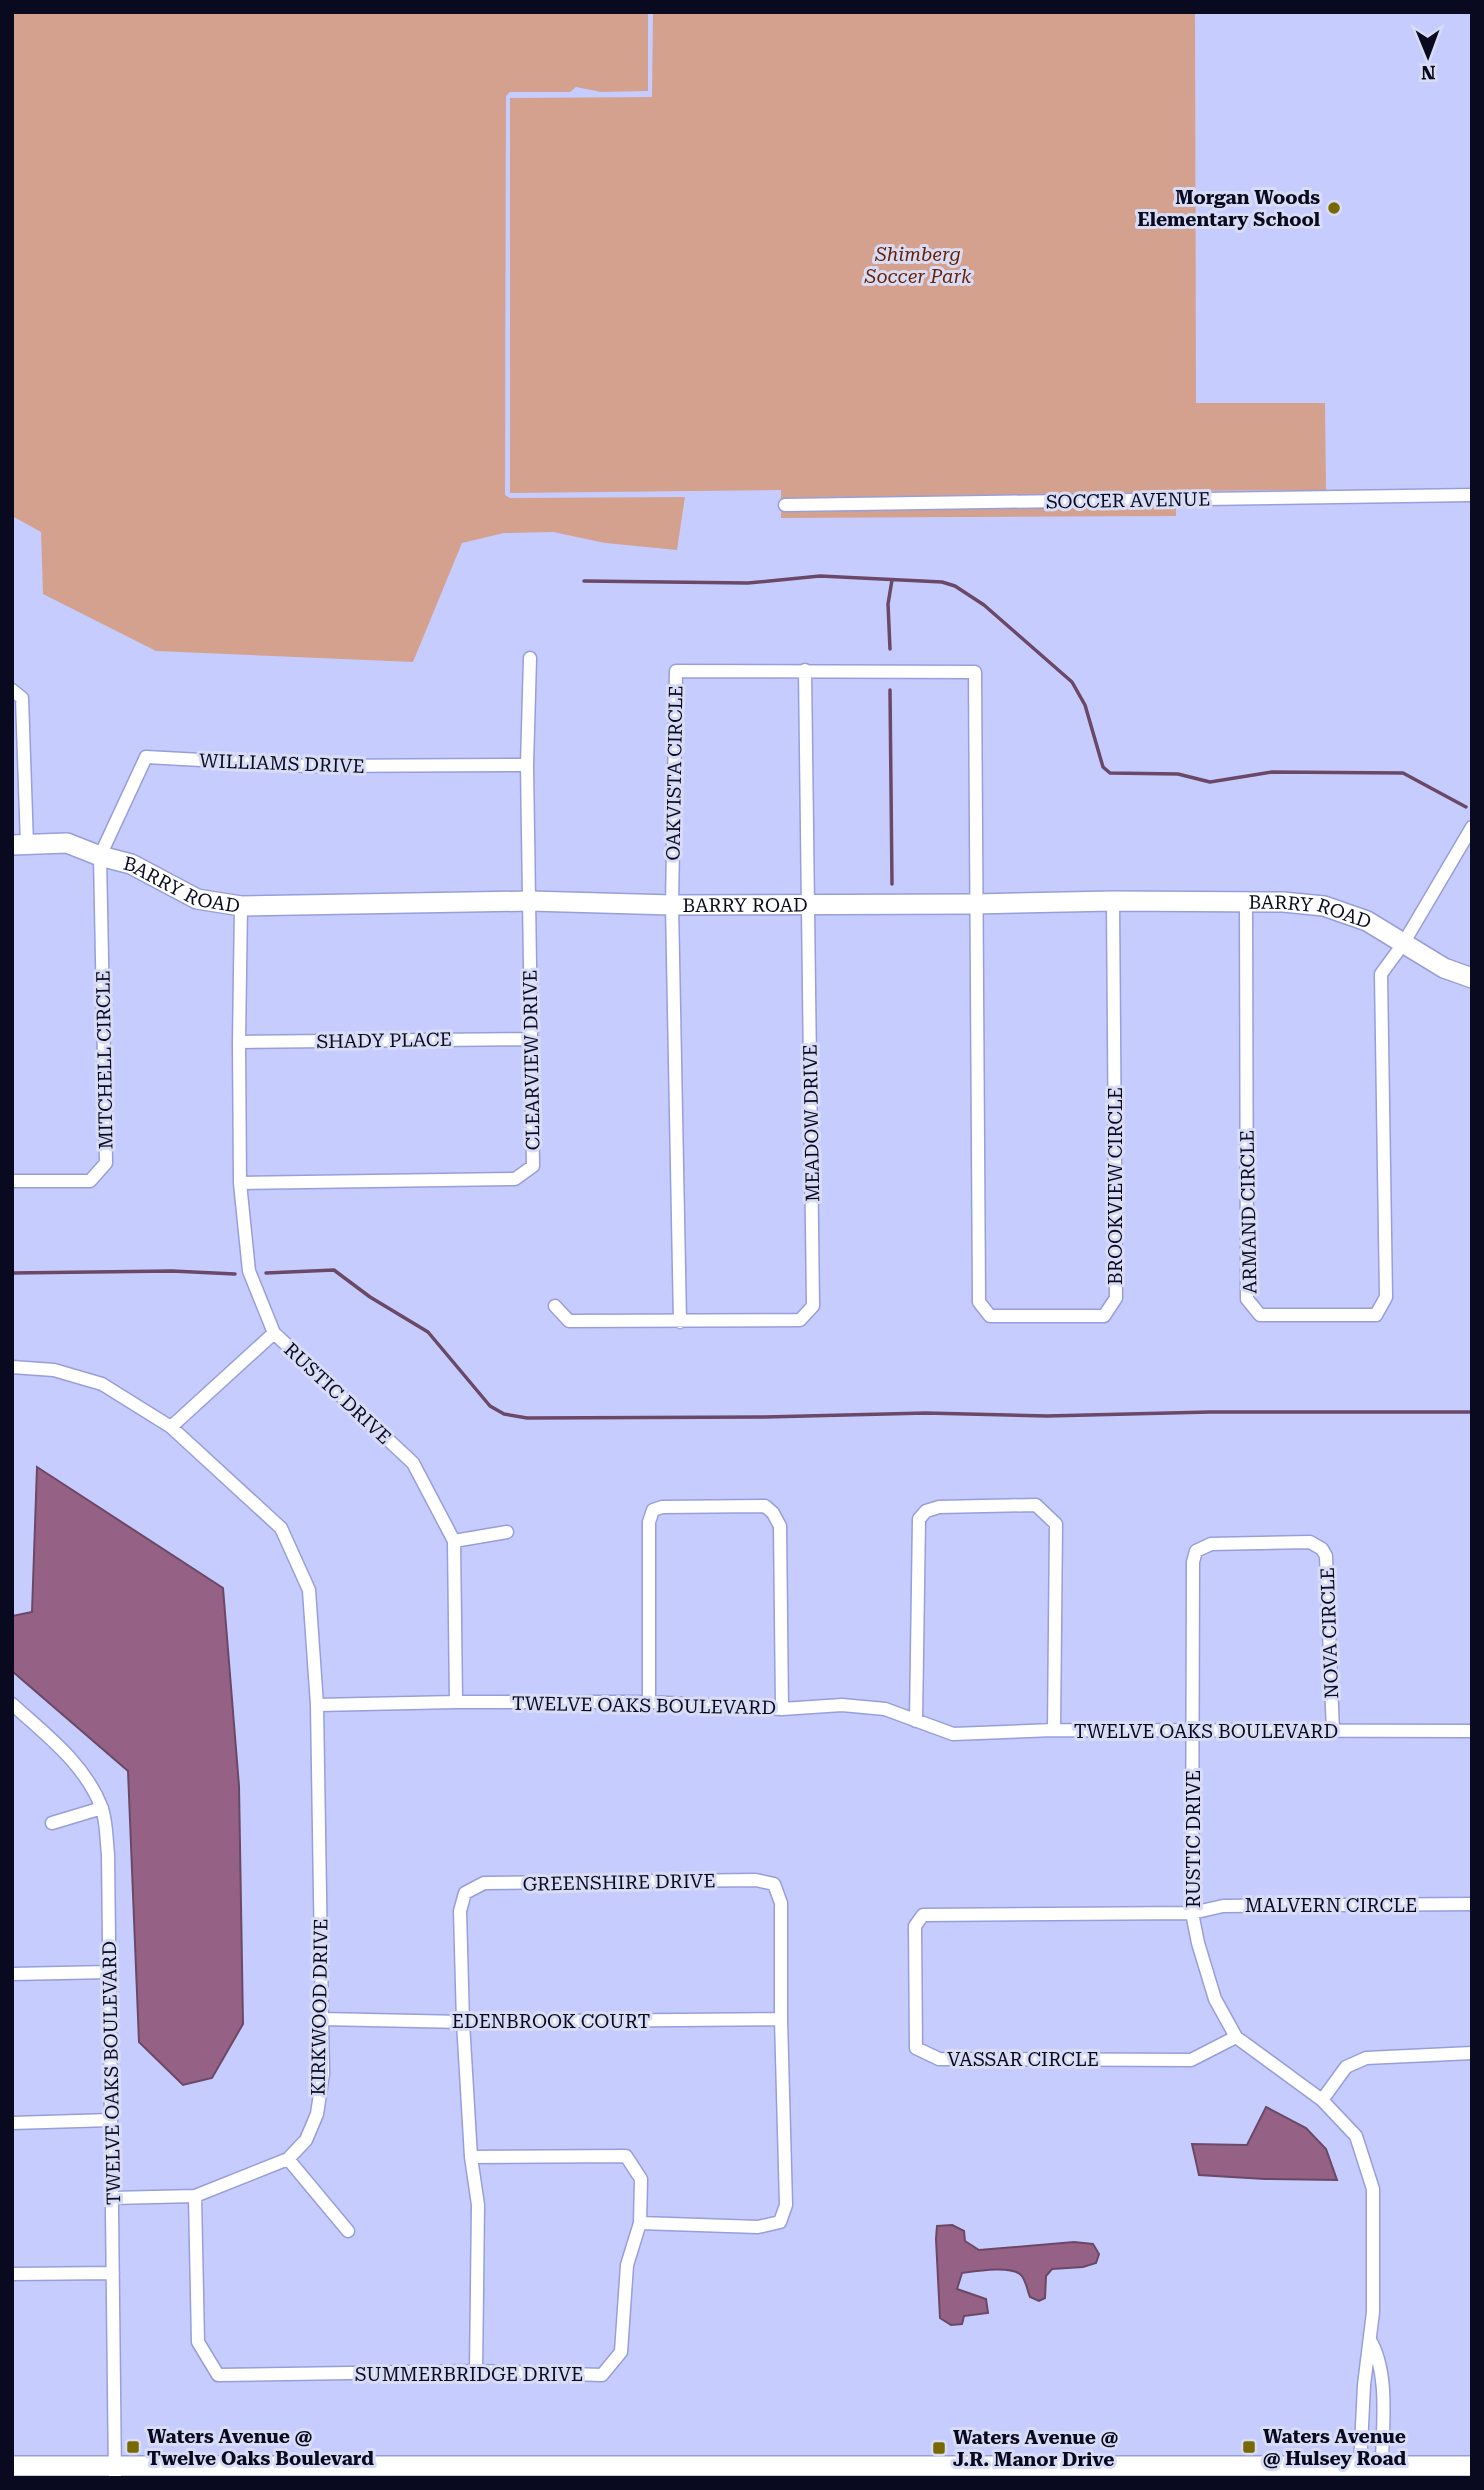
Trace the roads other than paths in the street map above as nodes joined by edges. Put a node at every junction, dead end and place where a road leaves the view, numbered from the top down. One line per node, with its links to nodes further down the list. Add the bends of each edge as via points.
1 (1472, 495): 2 (street, SOCCER AVENUE)
2 (785, 505)
3 (530, 658): 6 (street, CLEARVIEW DRIVE)
4 (805, 670): 13 (street, OAKVISTA CIRCLE, via 975,672); 14 (street, OAKVISTA CIRCLE, via 676,671); 15 (street, MEADOW DRIVE)
5 (12, 690): 8 (street, via 22,698)
6 (527, 765): 9 (street, WILLIAMS DRIVE, via 308,766 146,757); 10 (street, CLEARVIEW DRIVE)
7 (1472, 827): 17 (street)
8 (20, 845): 9 (main road, BARRY ROAD, via 67,843)
9 (100, 856): 16 (main road, BARRY ROAD, via 131,864 197,899); 21 (street, MITCHELL CIRCLE, via 106,1163 90,1181)
10 (530, 901): 14 (main road, BARRY ROAD); 16 (main road, BARRY ROAD); 19 (street, CLEARVIEW DRIVE)
11 (1113, 901): 12 (main road, BARRY ROAD); 13 (main road, BARRY ROAD); 13 (street, BROOKVIEW CIRCLE, via 1116,1298 1104,1316 990,1316 979,1302)
12 (1246, 902): 17 (main road, BARRY ROAD, via 1324,906 1367,921); 17 (street, ARMAND CIRCLE, via 1247,1300 1260,1315 1376,1315 1386,1297 1381,974)
13 (975, 904): 15 (main road, BARRY ROAD)
14 (672, 905): 15 (main road, BARRY ROAD); 24 (street, OAKVISTA CIRCLE)
15 (809, 905): 24 (street, MEADOW DRIVE, via 813,1306 800,1320)
16 (241, 906): 20 (street, RUSTIC DRIVE)
17 (1403, 944): 18 (main road, BARRY ROAD)
18 (1472, 978)
19 (530, 1039): 20 (street, SHADY PLACE); 22 (street, CLEARVIEW DRIVE, via 533,1166 515,1179)
20 (239, 1042): 22 (street, RUSTIC DRIVE)
21 (12, 1181)
22 (240, 1183): 25 (street, RUSTIC DRIVE, via 249,1271)
23 (555, 1306): 24 (street, MEADOW DRIVE, via 569,1321)
24 (680, 1322)
25 (274, 1333): 27 (street); 29 (street, RUSTIC DRIVE, via 413,1463)
26 (12, 1367): 27 (street, via 54,1370 102,1384)
27 (171, 1427): 33 (street, via 281,1528 309,1590)
28 (507, 1532): 29 (street)
29 (454, 1541): 30 (street, RUSTIC DRIVE)
30 (456, 1702): 31 (street, TWELVE OAKS BOULEVARD); 33 (street, TWELVE OAKS BOULEVARD)
31 (649, 1702): 34 (street, TWELVE OAKS BOULEVARD); 34 (street, via 649,1522 653,1510 765,1506 780,1526)
32 (12, 1704): 40 (street, TWELVE OAKS BOULEVARD, via 69,1755)
33 (317, 1705): 47 (street, KIRKWOOD DRIVE)
34 (782, 1709): 35 (street, TWELVE OAKS BOULEVARD, via 842,1704 886,1709)
35 (916, 1721): 36 (street, TWELVE OAKS BOULEVARD, via 953,1734); 36 (street, via 919,1519 939,1507 1036,1505 1056,1524)
36 (1054, 1730): 37 (street, TWELVE OAKS BOULEVARD)
37 (1193, 1730): 39 (street, TWELVE OAKS BOULEVARD); 39 (street, NOVA CIRCLE, via 1196,1551 1211,1544 1310,1542 1326,1556); 43 (street, RUSTIC DRIVE)
38 (1472, 1731): 39 (street, TWELVE OAKS BOULEVARD)
39 (1333, 1732)
40 (102, 1808): 41 (street); 44 (street, TWELVE OAKS BOULEVARD, via 108,1854)
41 (52, 1823)
42 (1472, 1904): 43 (street, MALVERN CIRCLE, via 1223,1906)
43 (1192, 1913): 49 (street, RUSTIC DRIVE, via 1215,1999); 49 (street, VASSAR CIRCLE, via 923,1915 915,1926 916,2048 939,2059 1191,2060)
44 (110, 1972): 45 (street); 52 (street, TWELVE OAKS BOULEVARD)
45 (12, 1974)
46 (780, 2018): 48 (street, EDENBROOK COURT); 48 (street, GREENSHIRE DRIVE, via 781,1903 774,1884 756,1880 484,1883 465,1893 460,1911); 58 (street, GREENSHIRE DRIVE, via 786,2206 780,2222 758,2227)
47 (322, 2019): 48 (street, EDENBROOK COURT); 55 (street, KIRKWOOD DRIVE, via 323,2074 317,2113 306,2140)
48 (463, 2022): 54 (street, GREENSHIRE DRIVE)
49 (1236, 2037): 51 (street, RUSTIC DRIVE)
50 (1472, 2053): 51 (street, via 1366,2058 1346,2067)
51 (1322, 2100): 62 (street, RUSTIC DRIVE, via 1356,2136 1373,2189)
52 (111, 2120): 53 (street); 57 (street, TWELVE OAKS BOULEVARD)
53 (12, 2123)
54 (471, 2157): 58 (street, SUMMERBRIDGE DRIVE, via 626,2156 641,2179); 63 (street, GREENSHIRE DRIVE, via 478,2205)
55 (288, 2159): 56 (street); 59 (street)
56 (195, 2196): 57 (street); 63 (street, SUMMERBRIDGE DRIVE, via 198,2342 218,2375)
57 (112, 2198): 60 (street, TWELVE OAKS BOULEVARD)
58 (640, 2223): 63 (street, SUMMERBRIDGE DRIVE, via 627,2265 621,2352 602,2375)
59 (348, 2231)
60 (113, 2273): 61 (street); 68 (street, TWELVE OAKS BOULEVARD)
61 (12, 2274)
62 (1370, 2340): 73 (street, RUSTIC DRIVE); 74 (street, RUSTIC DRIVE, via 1382,2372)
63 (476, 2371)
64 (1200, 2465): 66 (main road); 72 (main road); 75 (main road)
65 (12, 2466): 68 (main road)
66 (1284, 2466): 73 (main road); 76 (main road)
67 (1472, 2466): 74 (main road)
68 (115, 2472): 69 (main road)
69 (343, 2472): 70 (main road)
70 (605, 2472): 71 (main road)
71 (813, 2472): 72 (main road)
72 (1000, 2472)
73 (1362, 2472): 74 (main road)
74 (1389, 2472)
75 (1180, 2478)
76 (1243, 2478)

